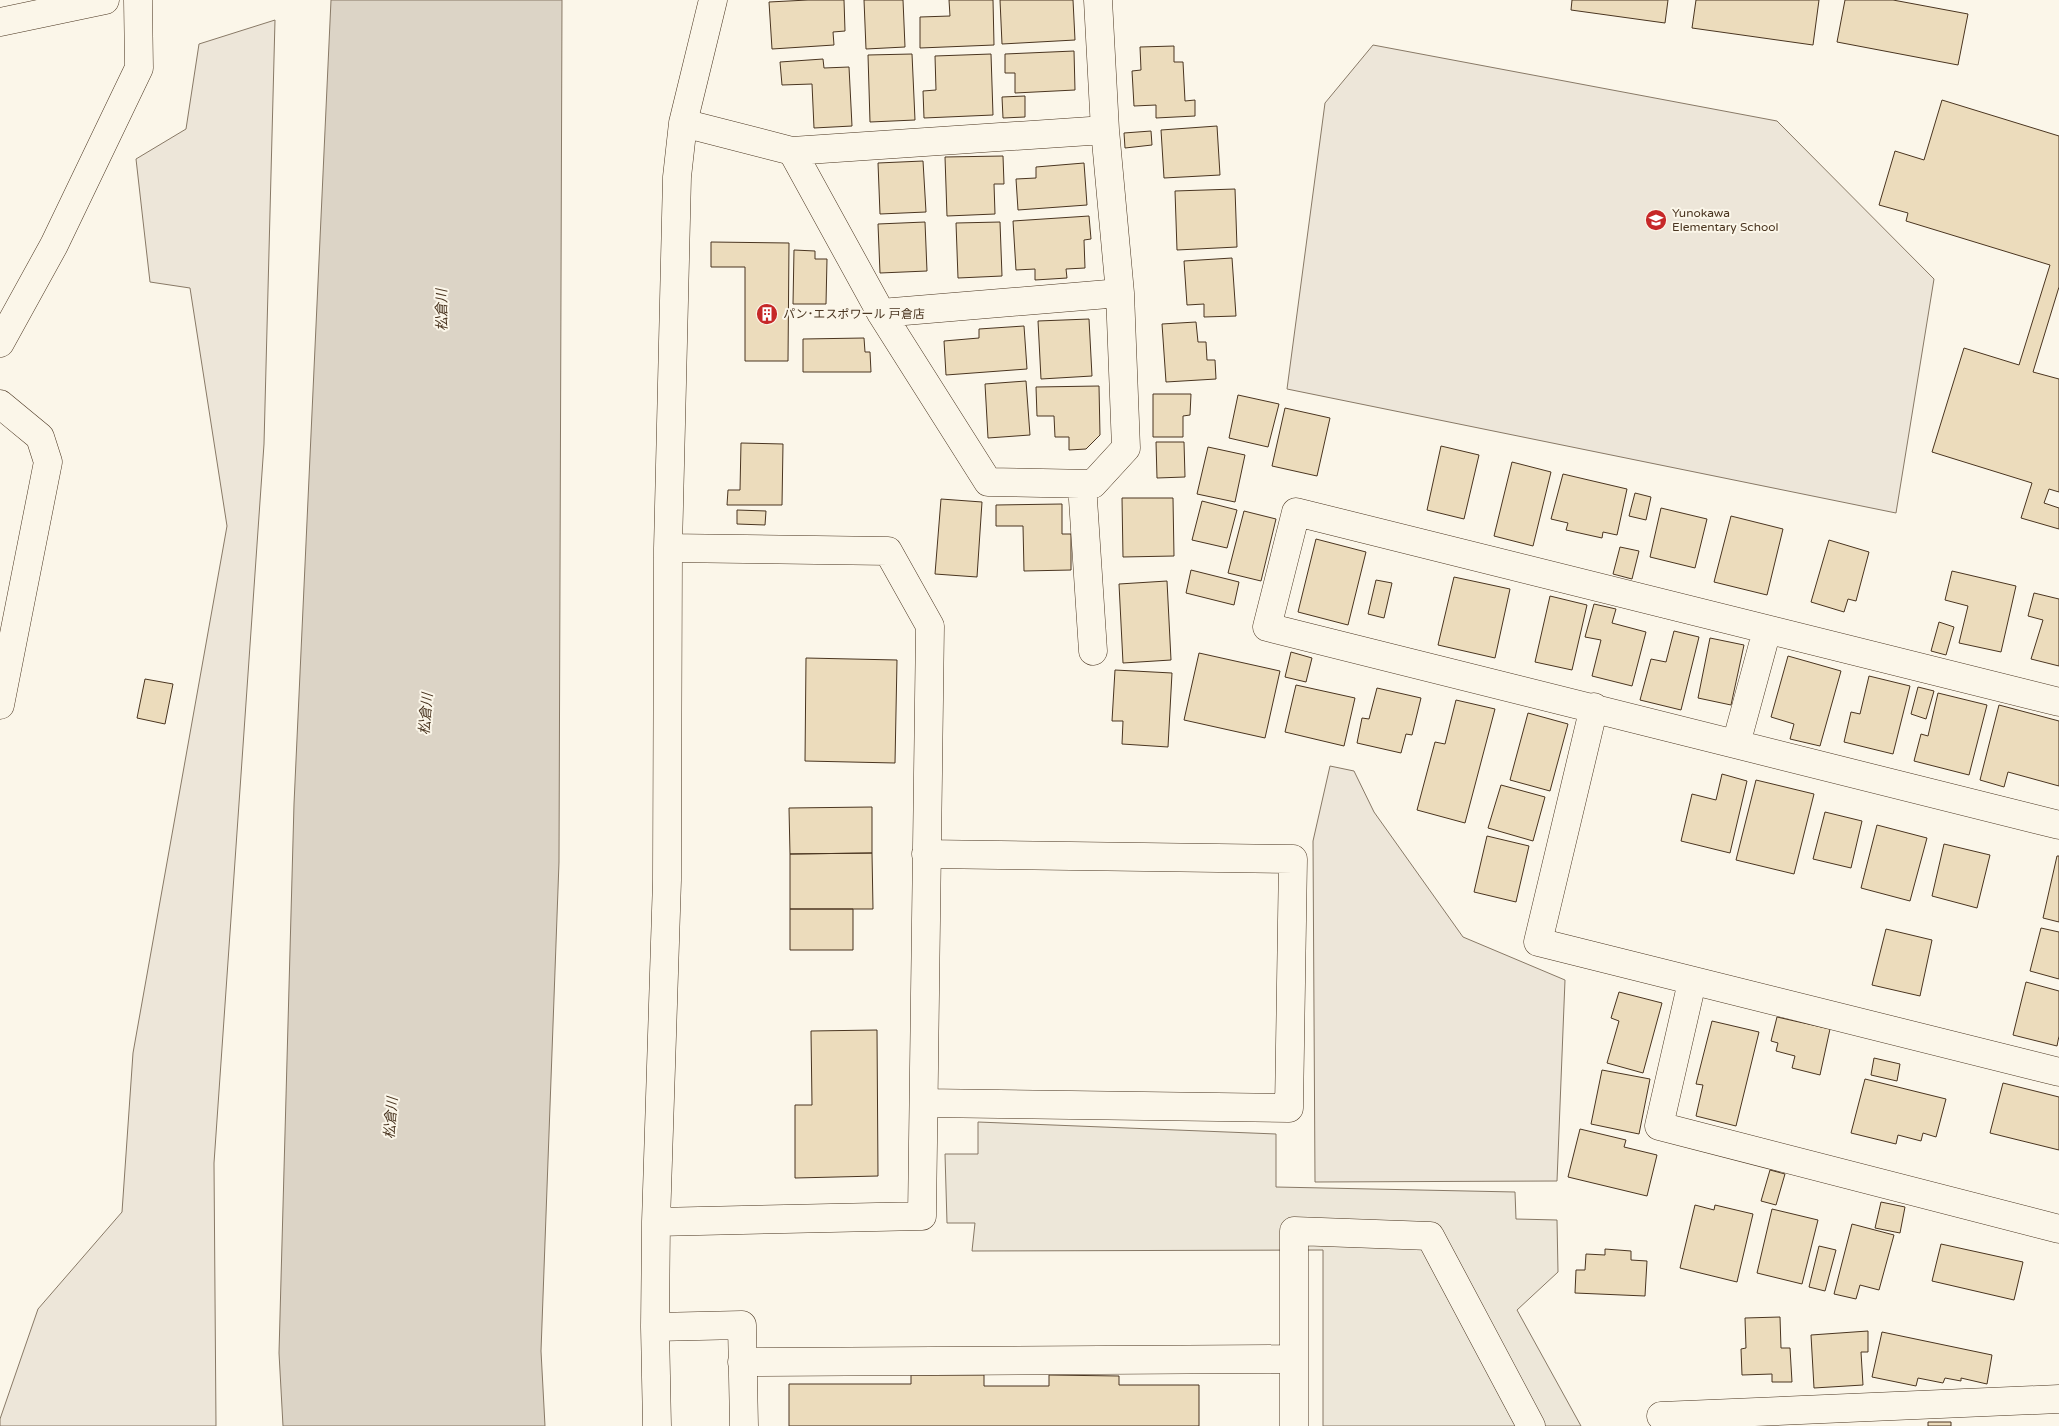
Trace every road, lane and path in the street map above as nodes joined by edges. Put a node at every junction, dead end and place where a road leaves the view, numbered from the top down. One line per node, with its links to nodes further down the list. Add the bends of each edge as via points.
1 (138, 0): 11 (street, via 139,68 54,245)
2 (713, 0): 6 (street)
3 (1098, 0): 7 (street)
4 (104, 1): 5 (street)
5 (0, 22)
6 (683, 123): 8 (street); 14 (street, via 677,177)
7 (1105, 130): 8 (street); 9 (street)
8 (792, 151): 10 (street)
9 (1120, 292): 10 (street); 13 (street, via 1126,448 1093,484)
10 (881, 313): 13 (street, via 988,482)
11 (0, 343)
12 (0, 404): 18 (street, via 40,437 48,462)
13 (1082, 484): 16 (street)
14 (668, 548): 22 (street, via 888,551 930,626); 26 (street, via 667,880)
15 (1767, 630): 17 (street); 19 (street, via 1296,512 1267,627); 20 (street)
16 (1093, 652)
17 (2059, 702)
18 (0, 705)
19 (1594, 708): 20 (street); 23 (street, via 1538,942)
20 (1736, 744): 21 (street)
21 (2059, 825)
22 (926, 854): 25 (street); 25 (street, via 1293,859 1289,1108)
23 (1692, 982): 24 (street); 27 (street, via 1659,1126)
24 (2059, 1072)
25 (925, 1102): 26 (street, via 922,1216)
26 (656, 1222): 28 (street)
27 (2059, 1229)
28 (654, 1327): 30 (street, via 742,1325); 33 (street)
29 (1294, 1359): 30 (street); 35 (street); 36 (street, via 1294,1231 1430,1236)
30 (742, 1362): 34 (street)
31 (2059, 1400): 32 (street)
32 (1661, 1416)
33 (657, 1426)
34 (744, 1426)
35 (1294, 1426)
36 (1530, 1426)

